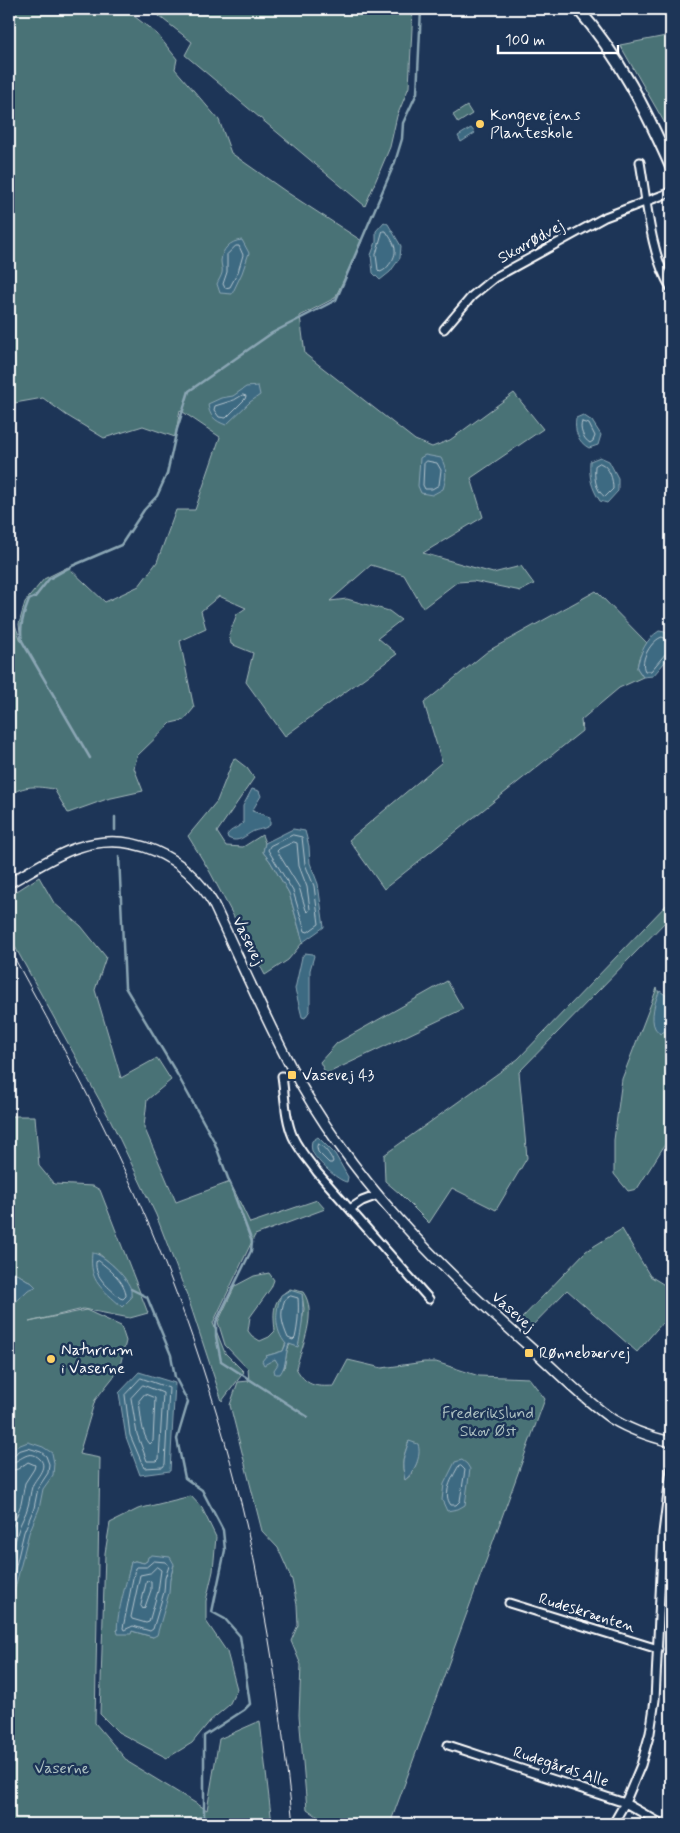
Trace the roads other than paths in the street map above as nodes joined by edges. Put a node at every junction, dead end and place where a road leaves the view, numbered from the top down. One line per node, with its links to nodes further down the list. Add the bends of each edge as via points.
1 (578, 9): 3 (main road, via 625,73)
2 (640, 162): 5 (street)
3 (671, 167)
4 (671, 192): 5 (street, Skovrødvej)
5 (647, 202): 6 (street, via 657,258); 7 (street, Skovrødvej, via 605,217 494,278 472,296)
6 (671, 288)
7 (444, 329)
8 (9, 884): 10 (street, Vasevej, via 60,855 102,842 142,846 167,856 189,872 213,903 291,1067 350,1159)
9 (282, 1076): 11 (street, via 293,1138 317,1172)
10 (378, 1195): 11 (street); 13 (street, Vasevej, via 430,1255 598,1408 626,1426)
11 (350, 1208): 12 (street)
12 (429, 1299)
13 (671, 1442)
14 (671, 1469): 16 (street, via 663,1533)
15 (509, 1603): 16 (street, Rudeskrænten)
16 (658, 1649): 18 (street, via 650,1733)
17 (448, 1744): 18 (street, Rudegårds Alle)
18 (625, 1803): 19 (street); 20 (street, Rudegårds Alle)
19 (613, 1824)
20 (662, 1824)

